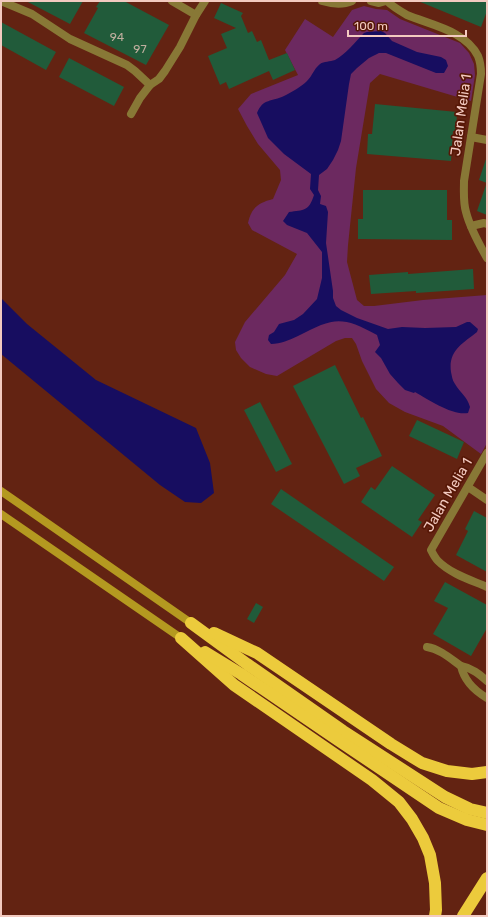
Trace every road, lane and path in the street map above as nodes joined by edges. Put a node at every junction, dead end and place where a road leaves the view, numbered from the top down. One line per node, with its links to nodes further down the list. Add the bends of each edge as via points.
1 (1, 1): 10 (street, via 32,14 70,39 127,64)
2 (172, 1): 8 (street)
3 (205, 1): 8 (street)
4 (322, 1): 5 (street, via 336,4)
5 (352, 1)
6 (371, 1): 7 (street)
7 (386, 1): 9 (street, Jalan Melia 1, via 406,14 464,38)
8 (196, 14): 10 (street, via 165,71)
9 (483, 61): 12 (street, Jalan Melia 1)
10 (150, 85): 11 (street)
11 (131, 114)
12 (471, 137): 13 (street); 15 (street, Jalan Melia 1, via 464,197)
13 (487, 140)
14 (487, 224): 15 (street)
15 (471, 226): 16 (street, Jalan Melia 1)
16 (487, 258)
17 (487, 453): 18 (street, Jalan Melia 1)
18 (468, 486): 20 (street); 22 (street, Jalan Melia 1, via 431,550 442,565)
19 (1, 491): 23 (street)
20 (487, 500)
21 (1, 514): 24 (street)
22 (487, 587)
23 (191, 623): 29 (highway); 30 (highway, via 257,653 422,763 447,771 472,774)
24 (181, 638): 29 (highway); 34 (highway, via 234,685 372,780 399,802 412,819 430,855 435,883)
25 (427, 647): 26 (street, via 433,648)
26 (461, 666): 27 (street, via 468,667); 28 (street, via 470,685)
27 (487, 681)
28 (487, 698)
29 (341, 736): 31 (highway, via 445,798 470,810); 32 (highway, via 439,808)
30 (487, 772)
31 (487, 813)
32 (487, 825)
33 (487, 878): 35 (highway)
34 (435, 916)
35 (463, 916)

